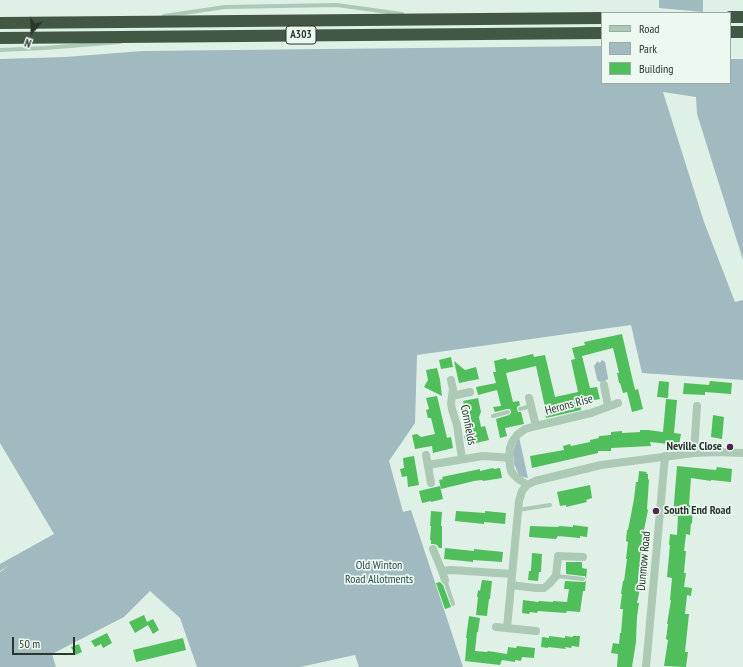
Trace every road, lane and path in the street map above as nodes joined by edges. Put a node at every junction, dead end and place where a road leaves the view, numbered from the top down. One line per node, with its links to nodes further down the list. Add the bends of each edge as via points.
1 (731, 17): 2 (highway)
2 (743, 17)
3 (601, 18): 4 (highway, A303)
4 (0, 23)
5 (601, 32): 8 (highway, A303)
6 (731, 32): 7 (highway)
7 (743, 32)
8 (162, 37): 9 (highway, A303); 10 (lane, via 108,44)
9 (0, 38)
10 (0, 50)
11 (450, 380): 14 (street, Cornfields)
12 (604, 385): 18 (street, Herons Rise)
13 (470, 392): 14 (street, Cornfields)
14 (452, 396): 29 (street, Cornfields, via 451,404)
15 (529, 398): 17 (street, Herons Rise)
16 (618, 403): 18 (street, Herons Rise)
17 (532, 406): 20 (lane); 23 (street, Herons Rise)
18 (608, 406): 23 (street, Herons Rise, via 591,413)
19 (697, 406): 24 (street)
20 (520, 409)
21 (508, 412): 22 (lane)
22 (494, 416)
23 (536, 426): 28 (street, Herons Rise, via 517,435 512,442)
24 (694, 453): 25 (street); 27 (street)
25 (743, 453)
26 (426, 455): 30 (street)
27 (665, 456): 32 (street, via 600,465); 46 (street, Dunmow Road)
28 (509, 458): 29 (street, Cornfields, via 483,456); 32 (street, via 511,471)
29 (462, 459): 30 (street, Cornfields)
30 (428, 465): 31 (street)
31 (431, 483)
32 (527, 485): 34 (street, via 520,496)
33 (550, 505): 34 (lane)
34 (518, 510): 37 (street)
35 (434, 549): 38 (street)
36 (583, 557): 39 (street, via 558,556)
37 (512, 574): 38 (street, via 451,570); 41 (street)
38 (444, 576): 42 (lane)
39 (556, 576): 40 (lane); 41 (street, via 550,584 540,588)
40 (583, 579)
41 (511, 586): 44 (street)
42 (453, 604)
43 (496, 627): 44 (street)
44 (507, 628): 45 (street)
45 (536, 631)
46 (646, 667)

